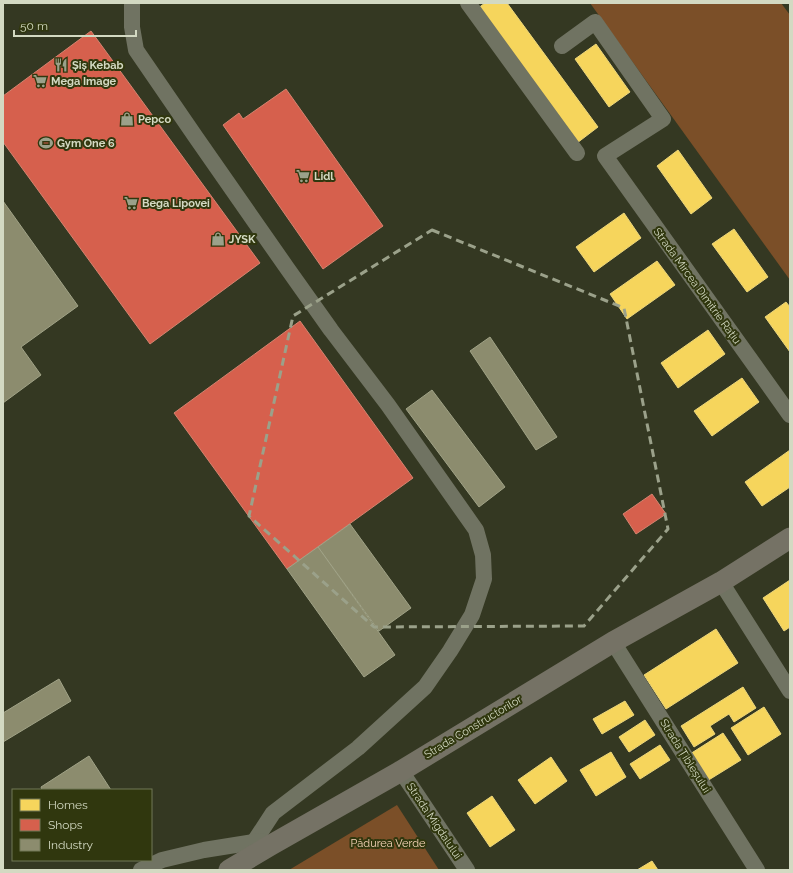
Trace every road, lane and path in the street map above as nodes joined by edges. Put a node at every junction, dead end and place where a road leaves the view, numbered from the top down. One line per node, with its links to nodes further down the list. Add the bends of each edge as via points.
1 (132, 3): 11 (street, via 132,27 136,50 331,330 388,405 476,530 482,555 484,579 472,615 425,687 358,748 273,813)
2 (468, 3): 4 (street)
3 (562, 46): 5 (street, Strada Mircea Dimitrie Rațiu, via 595,22 663,119 605,156)
4 (577, 152)
5 (790, 415)
6 (790, 538): 7 (main road, Strada Constructorilor)
7 (721, 582): 8 (main road, Strada Constructorilor); 9 (street)
8 (613, 642): 10 (main road, Strada Constructorilor); 15 (street, Strada Țibleșului)
9 (790, 691)
10 (401, 771): 11 (main road, Strada Constructorilor); 14 (street, Strada Migdalului)
11 (263, 843): 12 (street, Strada Constructorilor, via 204,850 162,860); 13 (main road)
12 (140, 870)
13 (229, 870)
14 (467, 870)
15 (757, 870)

